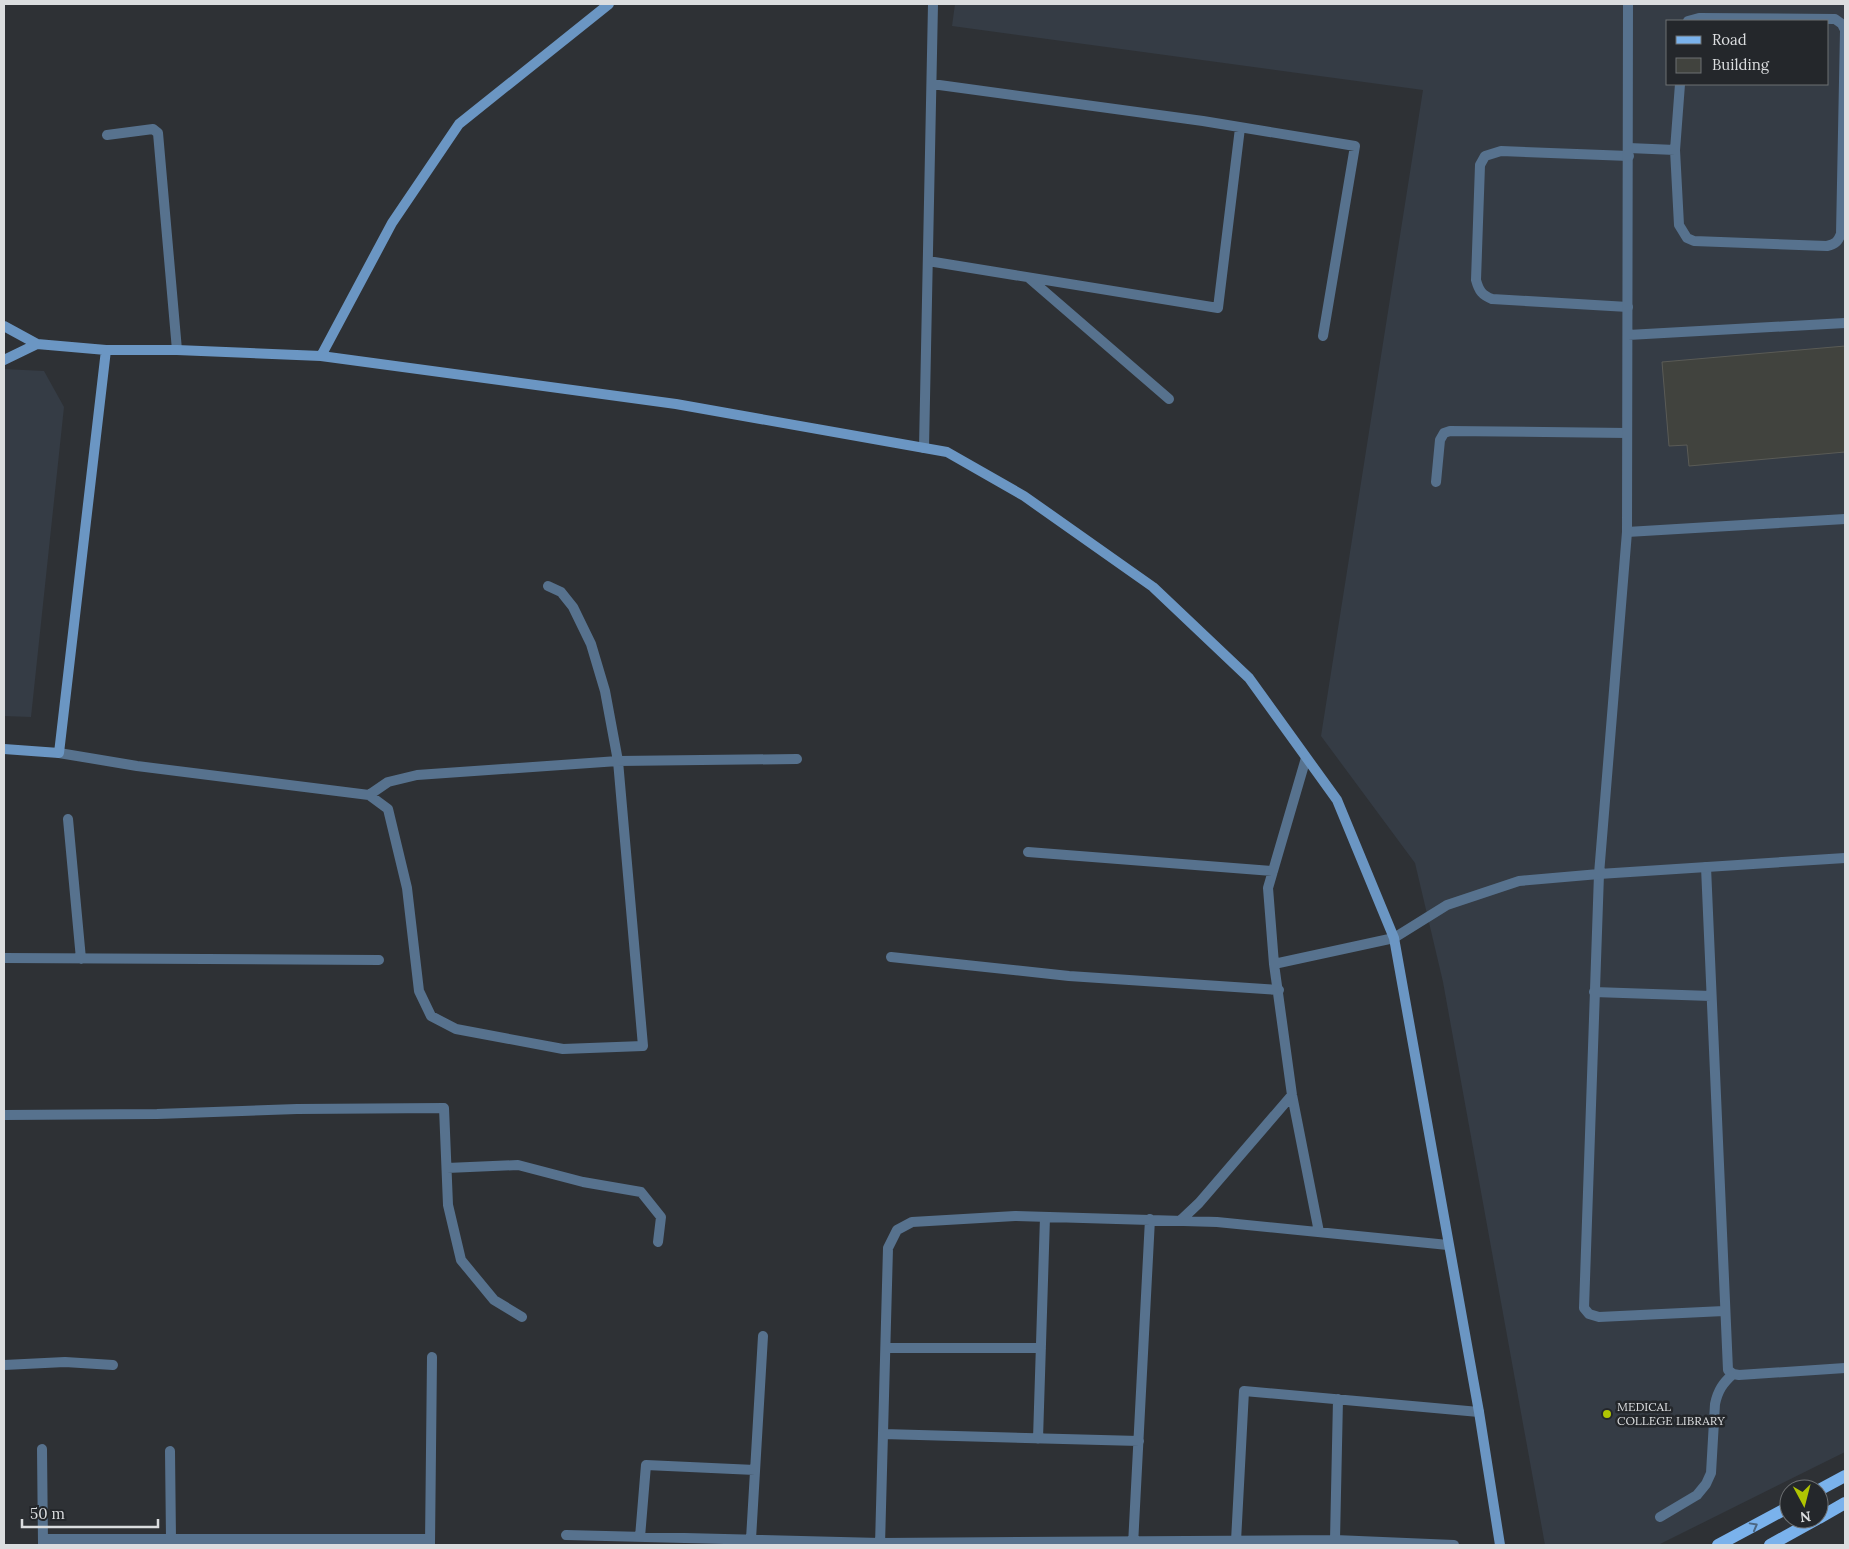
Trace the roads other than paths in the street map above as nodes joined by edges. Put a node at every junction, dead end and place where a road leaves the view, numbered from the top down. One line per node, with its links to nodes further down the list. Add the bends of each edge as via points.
1 (609, 4): 21 (street, via 459,124 392,223)
2 (933, 4): 5 (street)
3 (1628, 4): 10 (street)
4 (1692, 20): 9 (street, via 1835,19 1842,24 1845,40 1841,234 1838,240 1827,246 1694,241 1687,238 1680,225)
5 (932, 84): 7 (street); 11 (street)
6 (1680, 85): 9 (street)
7 (1240, 128): 12 (street, via 1218,308); 17 (street, via 1355,146)
8 (107, 135): 20 (street, via 153,129 158,133)
9 (1675, 150): 10 (street)
10 (1629, 152): 13 (street); 13 (street, via 1502,151 1485,156 1480,165 1476,280 1483,295 1492,299)
11 (928, 261): 12 (street); 25 (street)
12 (1029, 278): 23 (street)
13 (1628, 307): 16 (street)
14 (1845, 324): 16 (street)
15 (4, 326): 18 (street)
16 (1628, 335): 24 (street)
17 (1323, 336)
18 (37, 344): 19 (street); 22 (street)
19 (106, 350): 20 (street); 31 (street)
20 (177, 350): 21 (street)
21 (322, 356): 25 (street, via 676,404)
22 (4, 360)
23 (1169, 399)
24 (1627, 433): 26 (street, via 1450,431 1440,440); 28 (street)
25 (924, 448): 32 (street, via 947,452 1024,496 1153,587 1249,678)
26 (1436, 482)
27 (1845, 519): 28 (street)
28 (1627, 532): 41 (street)
29 (548, 586): 34 (street, via 561,592 573,607 591,644 605,691)
30 (4, 750): 31 (street)
31 (59, 753): 35 (street, via 147,768)
32 (1306, 758): 40 (street); 42 (street, via 1337,800)
33 (797, 759): 34 (street)
34 (618, 761): 35 (street, via 416,775 388,782); 35 (street, via 643,1046 562,1049 456,1028 431,1016 419,991 408,888 388,809)
35 (369, 795)
36 (68, 819): 45 (street)
37 (1028, 852): 40 (street)
38 (1845, 858): 39 (street)
39 (1706, 867): 41 (street); 50 (street)
40 (1273, 871): 47 (street, via 1268,888)
41 (1599, 874): 42 (street, via 1519,881 1448,905); 49 (street)
42 (1394, 938): 47 (street); 59 (street)
43 (891, 957): 48 (street, via 1069,976)
44 (4, 958): 45 (street)
45 (81, 959): 46 (street)
46 (379, 960)
47 (1274, 964): 48 (street)
48 (1278, 990): 51 (street)
49 (1594, 992): 50 (street); 60 (street, via 1584,1308 1589,1314 1599,1317)
50 (1711, 996): 60 (street)
51 (1292, 1095): 56 (street); 57 (street)
52 (4, 1115): 53 (street, via 444,1108)
53 (447, 1168): 58 (street, via 518,1165 583,1182 641,1192 661,1217); 61 (street, via 448,1205 461,1260 494,1300)
54 (1045, 1217): 55 (street); 63 (street, via 912,1222 897,1230 888,1248); 64 (street)
55 (1150, 1219): 56 (street); 74 (street)
56 (1181, 1220): 57 (street)
57 (1319, 1232): 59 (street)
58 (658, 1242)
59 (1448, 1245): 71 (street)
60 (1724, 1311): 69 (street, via 1726,1359 1728,1370)
61 (522, 1317)
62 (763, 1336): 77 (street)
63 (886, 1348): 64 (street); 72 (street)
64 (1041, 1348): 73 (street)
65 (432, 1357): 92 (street)
66 (4, 1365): 67 (street, via 65,1362)
67 (113, 1365)
68 (1845, 1368): 69 (street)
69 (1733, 1374): 83 (street, via 1717,1393 1711,1473 1706,1484 1697,1495)
70 (1338, 1399): 71 (street); 89 (street); 90 (street, via 1244,1391)
71 (1479, 1412): 96 (street)
72 (883, 1434): 73 (street); 94 (street)
73 (1038, 1438): 74 (street)
74 (1139, 1441): 93 (street)
75 (42, 1449): 91 (street)
76 (170, 1451): 87 (street)
77 (755, 1470): 86 (street, via 646,1465); 88 (street)
78 (1845, 1476): 79 (main road)
79 (1829, 1485)
80 (1845, 1503): 82 (main road)
81 (1779, 1512): 97 (main road, one-way to 81)
82 (1829, 1512)
83 (1660, 1517)
84 (1800, 1529): 98 (main road)
85 (566, 1535): 86 (street)
86 (640, 1537): 88 (street)
87 (171, 1539): 91 (street); 92 (street)
88 (751, 1540): 94 (street)
89 (1335, 1540): 90 (street); 95 (street)
90 (1236, 1541): 93 (street)
91 (43, 1542)
92 (430, 1542)
93 (1134, 1543): 94 (street)
94 (880, 1544)
95 (1454, 1545)
96 (1500, 1545)
97 (1718, 1545)
98 (1770, 1545)

